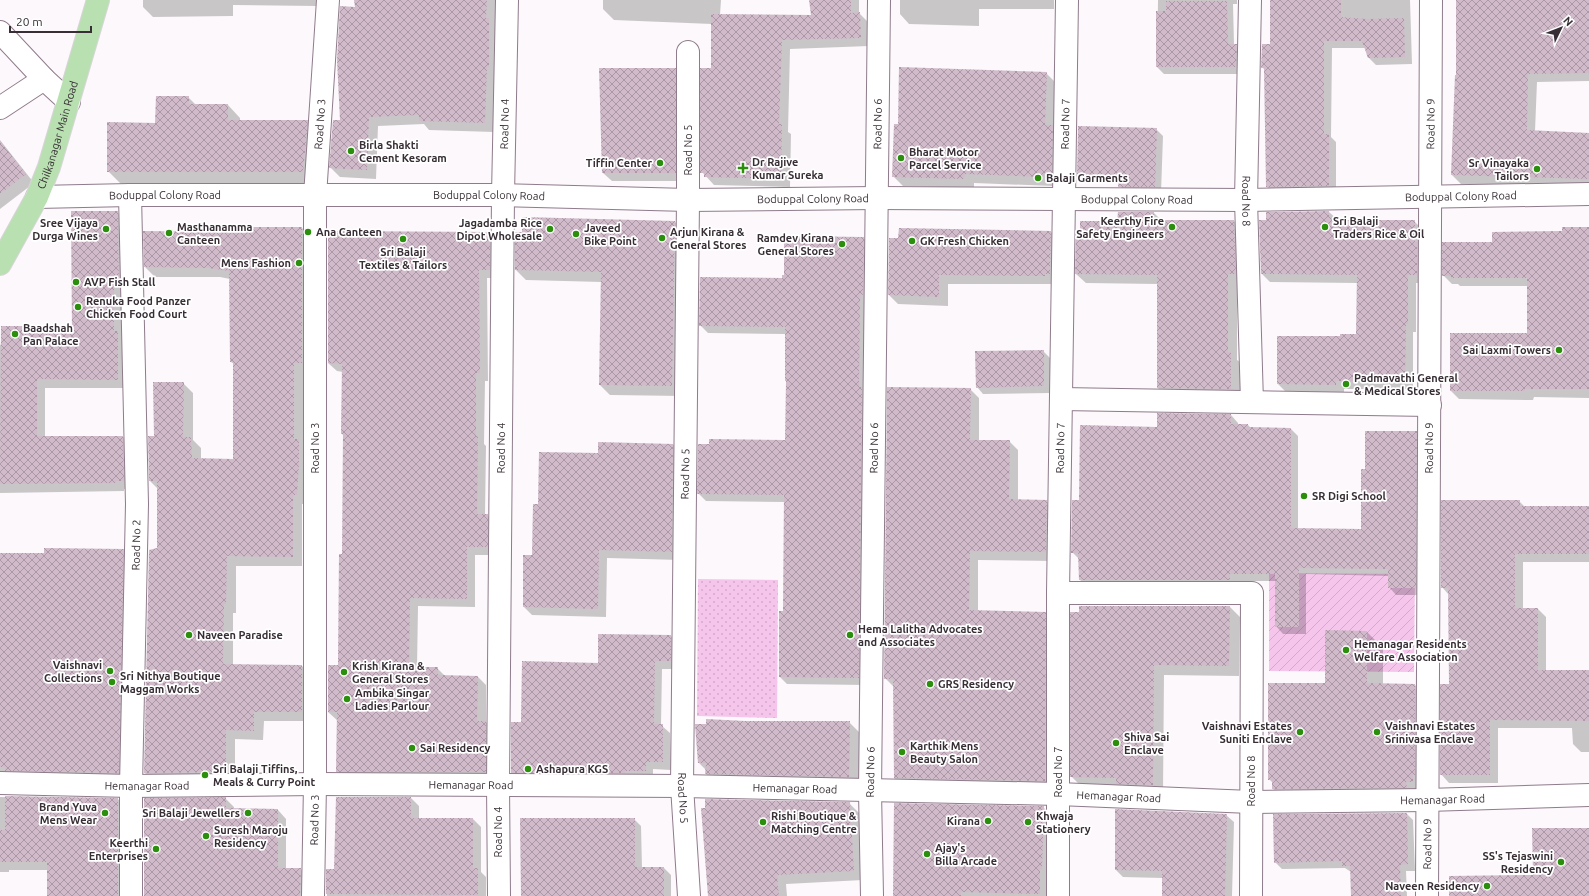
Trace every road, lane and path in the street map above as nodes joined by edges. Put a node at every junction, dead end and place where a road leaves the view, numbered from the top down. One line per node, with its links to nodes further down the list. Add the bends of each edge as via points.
1 (98, 0): 11 (main road, Chilkanagar Main Road)
2 (328, 0): 16 (street, Road No 3)
3 (507, 0): 13 (street, Road No 4)
4 (879, 0): 19 (street, Road No 6)
5 (1067, 0): 20 (street, Road No 7)
6 (1250, 0): 22 (street, Road No 8)
7 (1431, 0): 17 (street, Road No 9)
8 (0, 32): 10 (street)
9 (688, 52): 21 (street, Road No 5)
10 (44, 79): 11 (street); 12 (street)
11 (69, 102): 18 (main road, Chilkanagar Main Road)
12 (0, 108)
13 (503, 194): 16 (street, Boduppal Colony Road); 21 (street, Boduppal Colony Road); 30 (street, Road No 4)
14 (1589, 194): 17 (street, Boduppal Colony Road)
15 (130, 195): 16 (street, Boduppal Colony Road); 18 (street, Boduppal Colony Road); 31 (street, Road No 2, via 137,504)
16 (315, 196): 29 (street, Road No 3)
17 (1430, 196): 22 (street, Boduppal Colony Road); 26 (street, Road No 9)
18 (37, 197): 23 (main road, Chilkanagar Main Road)
19 (876, 198): 20 (street, Boduppal Colony Road); 21 (street, Boduppal Colony Road); 33 (street, Road No 6)
20 (1064, 199): 22 (street, Boduppal Colony Road); 24 (street, Road No 7)
21 (688, 200): 32 (street, Road No 5)
22 (1246, 200): 25 (street, Road No 8)
23 (0, 264)
24 (1061, 400): 25 (street); 27 (street, Road No 7)
25 (1252, 402): 26 (street)
26 (1430, 405): 36 (street, Road No 9)
27 (1058, 592): 34 (street, Road No 7); 37 (street, Road No 8, via 1252,593)
28 (0, 783): 31 (street, Hemanagar Road)
29 (315, 784): 30 (street, Hemanagar Road); 31 (street, Hemanagar Road); 39 (street, Road No 3)
30 (498, 785): 32 (street, Hemanagar Road); 40 (street, Road No 4)
31 (131, 786): 38 (street, Road No 2)
32 (682, 786): 33 (street, Hemanagar Road); 41 (street, Road No 5)
33 (870, 791): 34 (street, Hemanagar Road); 42 (street, Road No 6)
34 (1058, 794): 37 (street, Hemanagar Road); 43 (street, Road No 7)
35 (1589, 795): 36 (street, Hemanagar Road)
36 (1427, 800): 37 (street, Hemanagar Road); 45 (street, Road No 9)
37 (1251, 802): 44 (street, Road No 8)
38 (131, 896)
39 (313, 896)
40 (499, 896)
41 (689, 896)
42 (872, 896)
43 (1058, 896)
44 (1251, 896)
45 (1427, 896)

